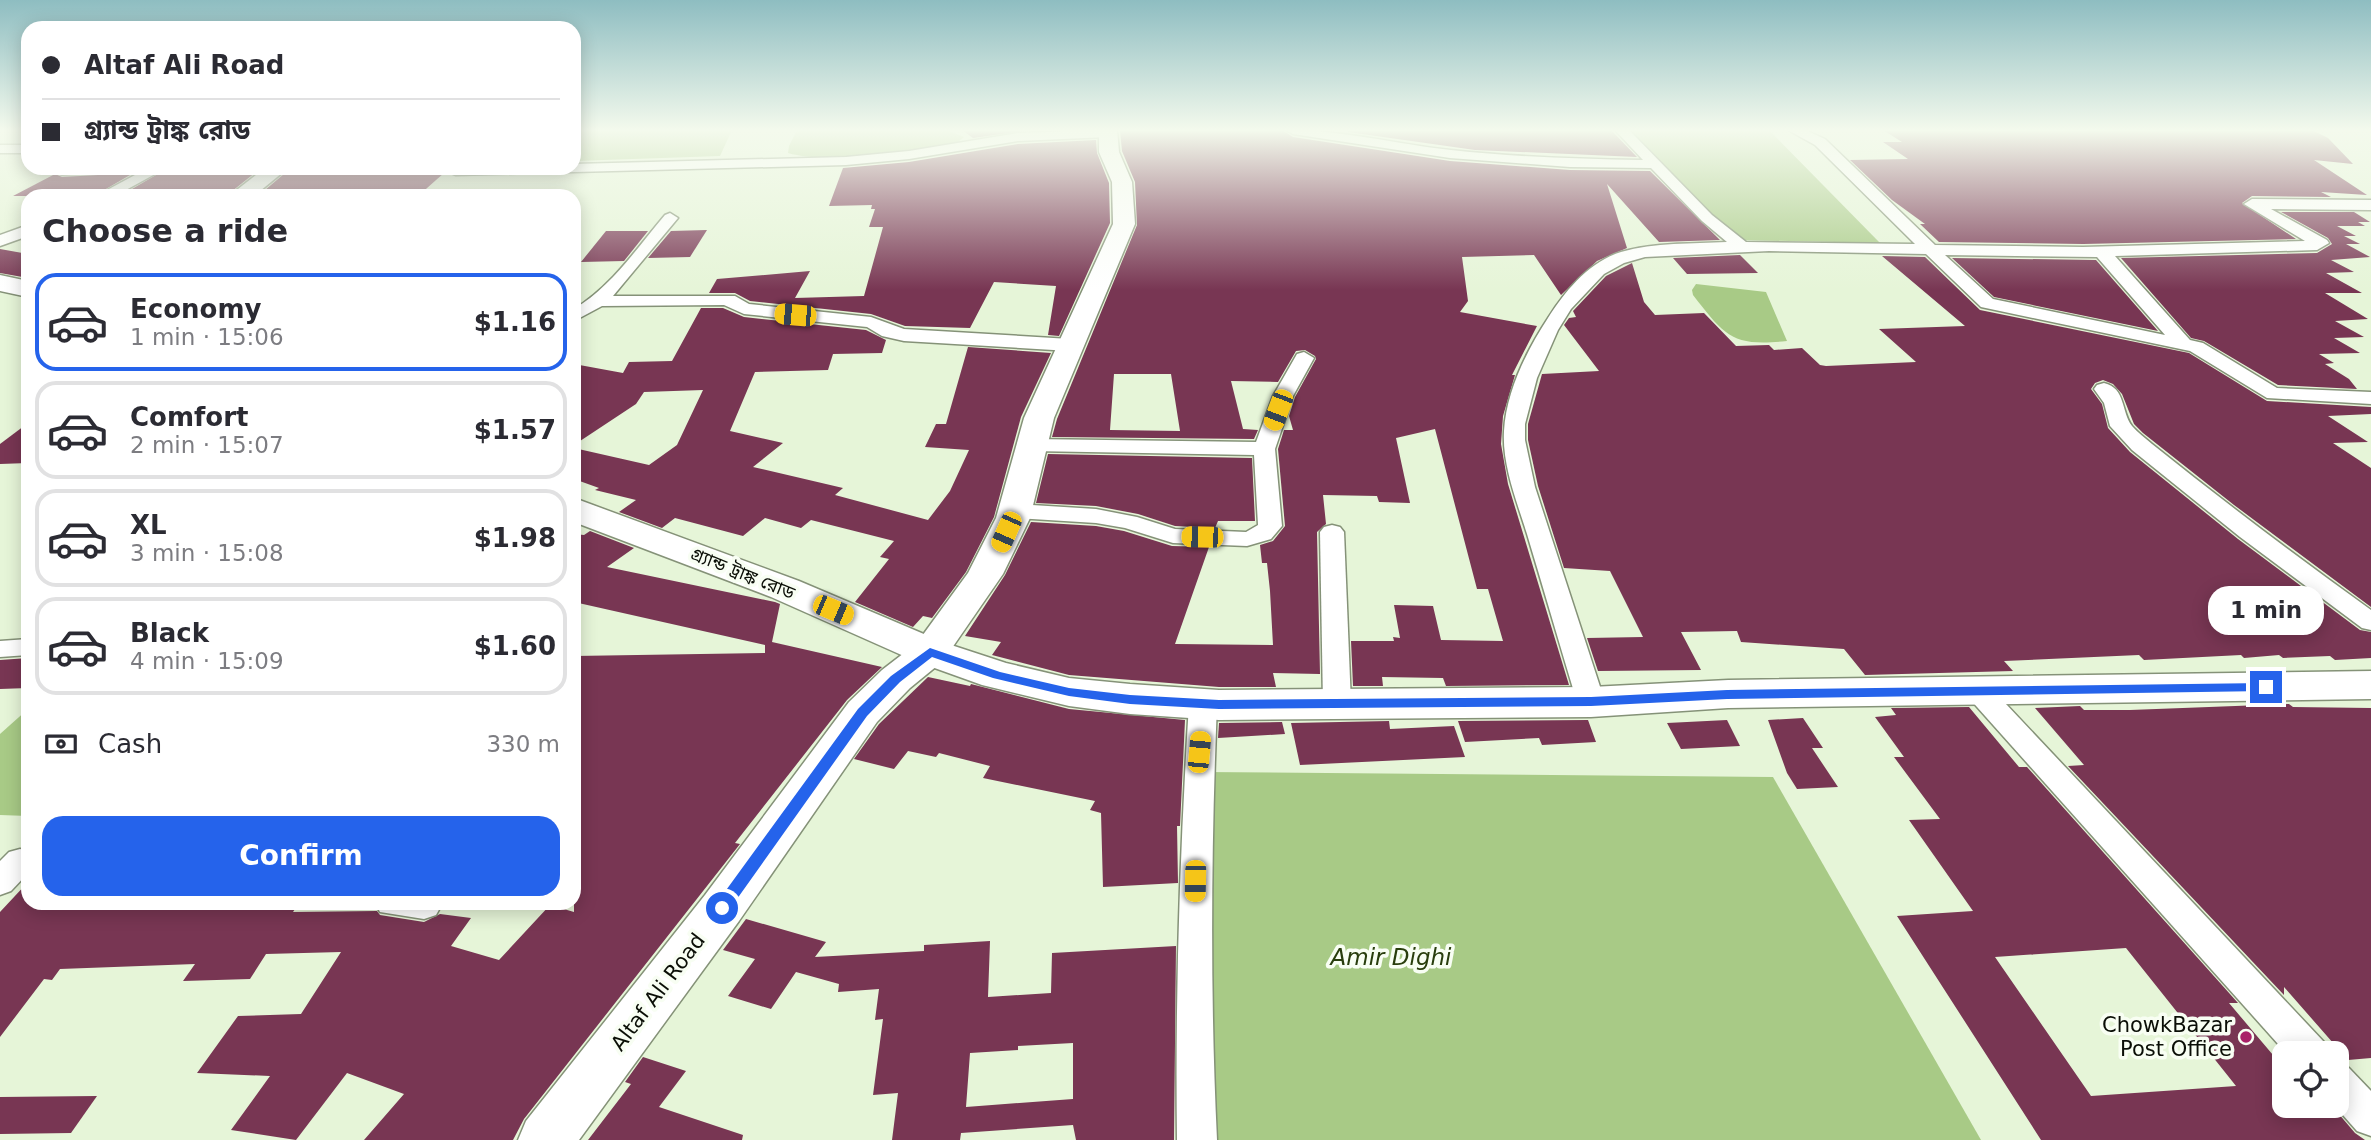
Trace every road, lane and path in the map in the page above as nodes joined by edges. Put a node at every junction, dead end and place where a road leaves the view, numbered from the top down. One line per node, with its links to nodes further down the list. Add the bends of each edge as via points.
1 (1122, 183): 16 (main road, Altaf Ali Road, via 1124,224)
2 (1673, 183): 8 (street)
3 (1860, 183): 9 (street)
4 (2371, 205): 10 (street, via 2252,204 2322,244)
5 (670, 218): 13 (street)
6 (21, 233): 7 (street)
7 (0, 241)
8 (1740, 245): 9 (street); 31 (street, via 1652,251 1616,259 1565,302 1530,369 1515,426 1516,451)
9 (1932, 249): 10 (street); 15 (street, via 1987,303)
10 (2102, 252): 15 (street)
11 (0, 283): 12 (highway)
12 (21, 288)
13 (597, 301): 14 (street); 16 (street, via 724,300 744,309 871,322 904,335)
14 (581, 311)
15 (2183, 344): 19 (street, via 2204,351 2266,391)
16 (1070, 345): 20 (main road, Altaf Ali Road)
17 (1304, 358): 21 (street, via 1283,396)
18 (2104, 389): 25 (street, via 2114,401 2120,426 2140,445)
19 (2371, 398)
20 (1031, 445): 21 (street); 22 (main road, Altaf Ali Road)
21 (1264, 449): 22 (street, via 1270,526 1263,534 1247,539 1173,537 1096,516)
22 (1014, 511): 28 (main road, Altaf Ali Road, via 985,574)
23 (581, 512): 28 (highway, গ্র্যান্ড ট্রাঙ্ক রোড, via 785,589)
24 (1332, 532): 33 (street)
25 (2371, 622)
26 (21, 648): 27 (street)
27 (0, 649)
28 (930, 652): 32 (highway, গ্র্যান্ড ট্রাঙ্ক রোড, via 1069,692); 37 (main road, Altaf Ali Road, via 863,712)
29 (2371, 685): 30 (highway, গ্র্যান্ড ট্রাঙ্ক রোড)
30 (1979, 692): 31 (highway, গ্র্যান্ড ট্রাঙ্ক রোড, via 1727,694); 34 (street)
31 (1591, 702): 33 (highway, গ্র্যান্ড ট্রাঙ্ক রোড)
32 (1203, 704): 33 (highway, গ্র্যান্ড ট্রাঙ্ক রোড); 38 (street, via 1193,982)
33 (1337, 704)
34 (2299, 1041)
35 (2349, 1094): 36 (street)
36 (2371, 1118)
37 (546, 1140)
38 (1197, 1140)

